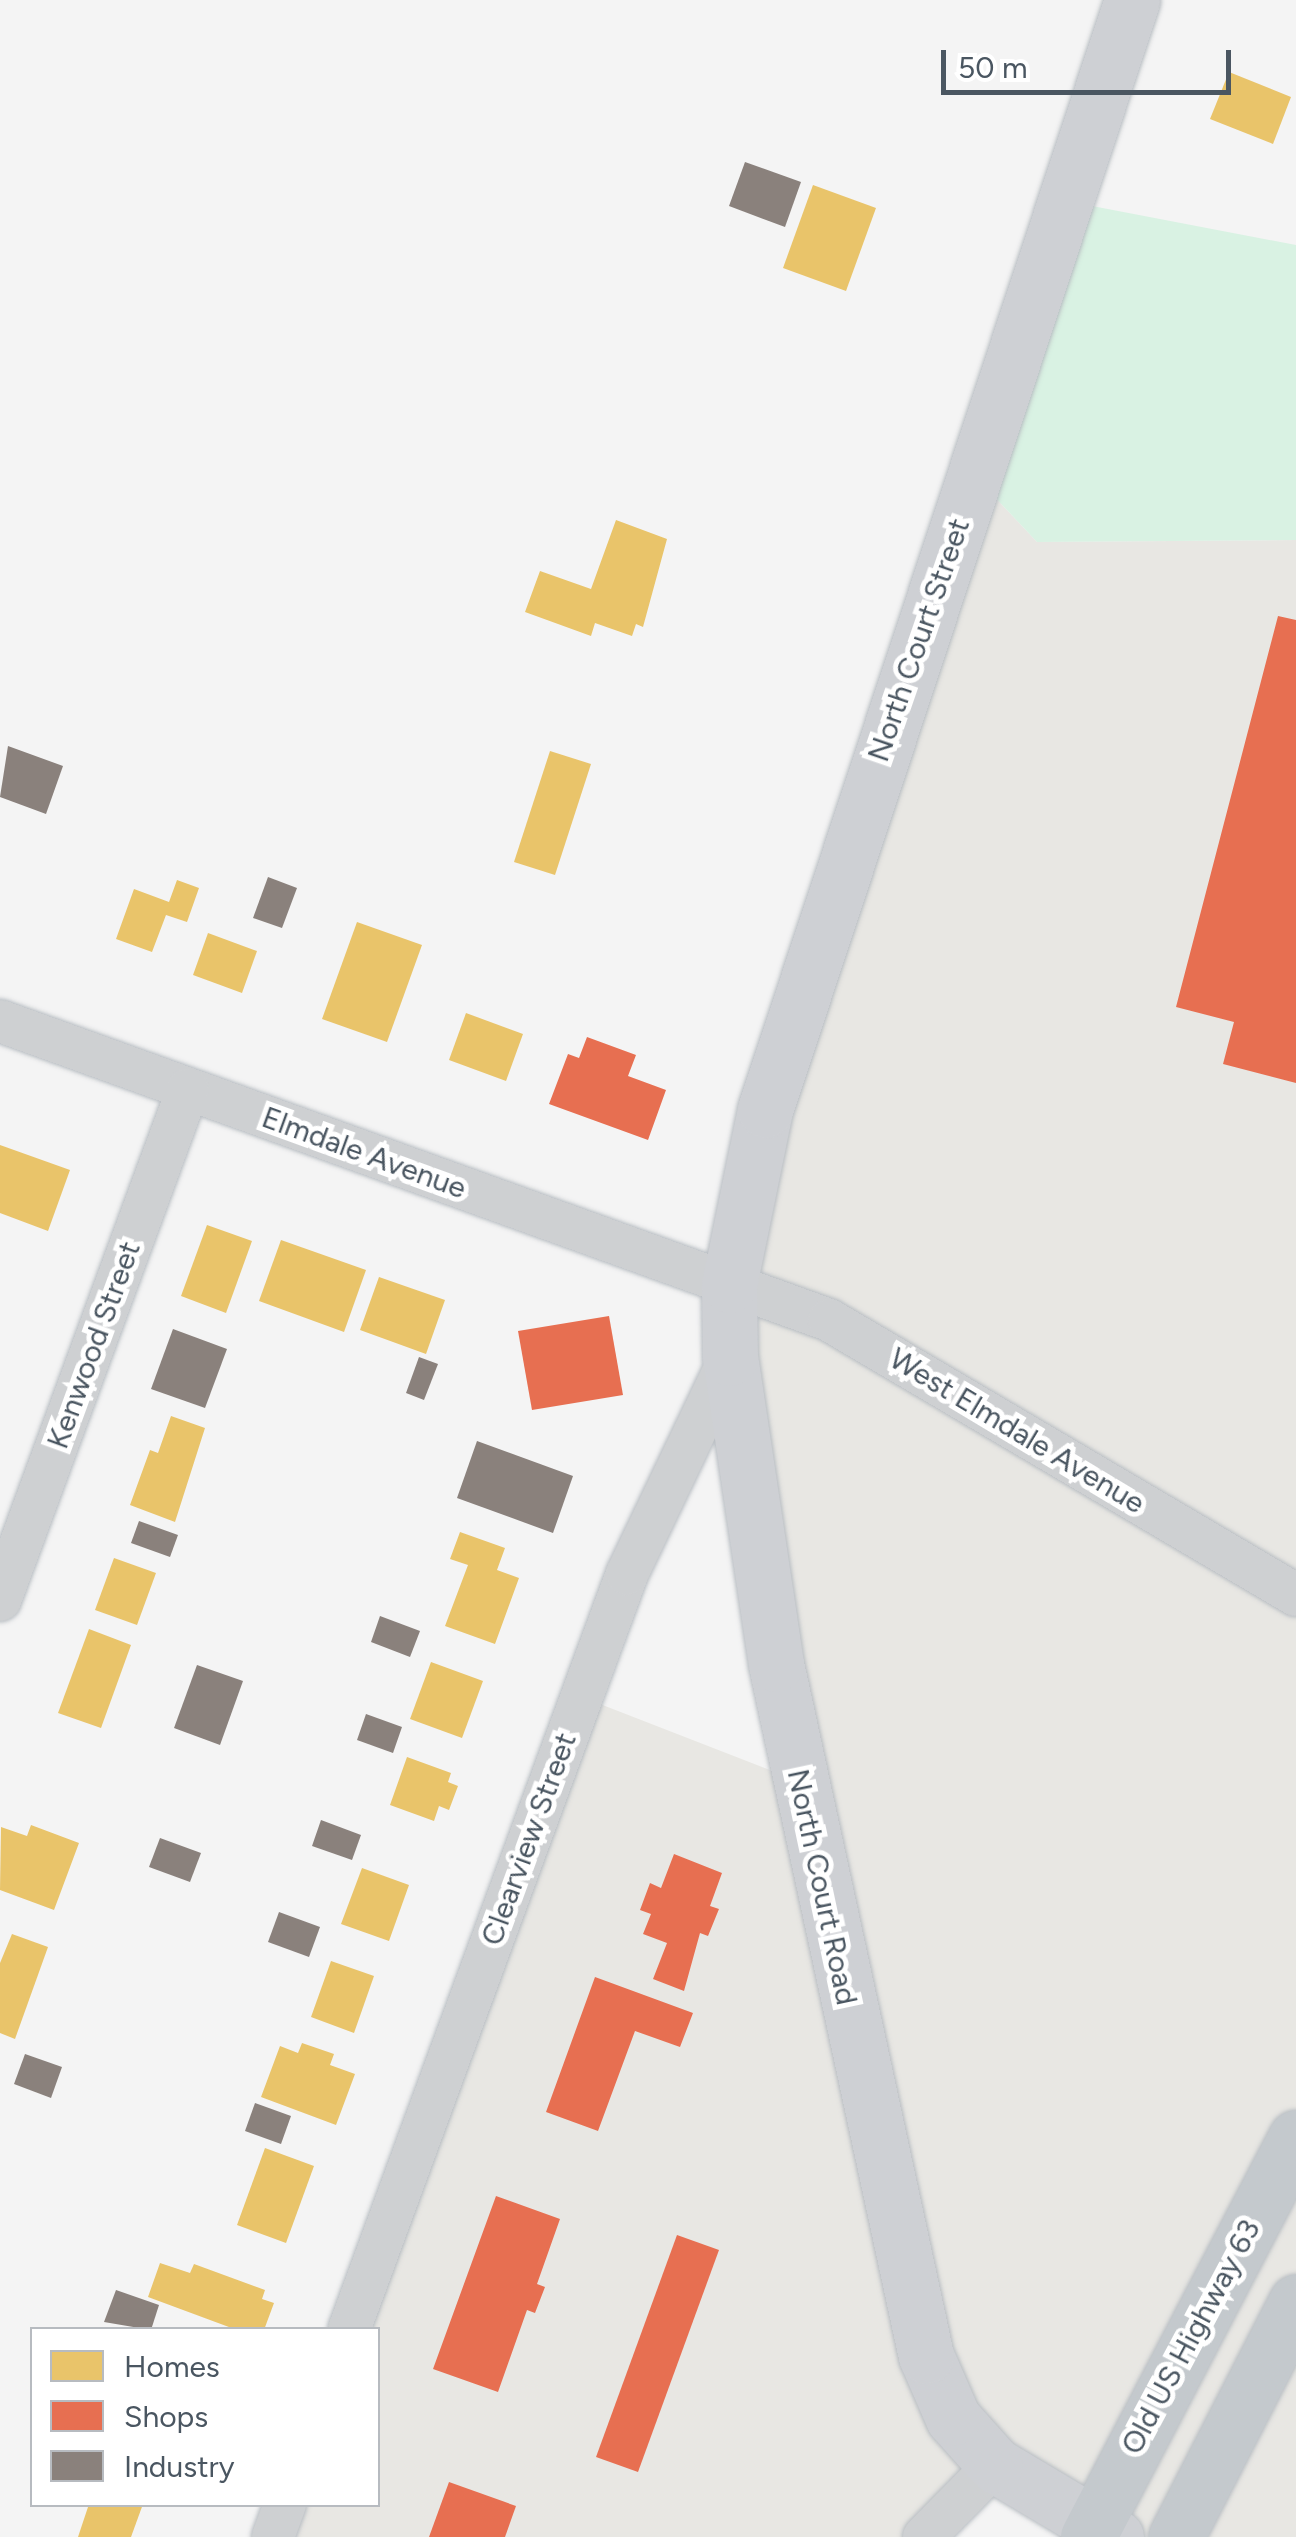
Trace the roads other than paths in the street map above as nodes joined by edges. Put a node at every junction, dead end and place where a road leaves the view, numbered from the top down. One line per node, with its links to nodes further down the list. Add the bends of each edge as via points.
1 (1132, 0): 4 (main road, North Court Street, via 765,1110)
2 (0, 1021): 3 (street, Elmdale Avenue)
3 (188, 1090): 4 (street, Elmdale Avenue); 7 (street, Kenwood Street)
4 (729, 1285): 5 (main road, North Court Road); 6 (street, West Elmdale Avenue, via 828,1320)
5 (730, 1358): 10 (street, Clearview Street, via 627,1574); 11 (main road, North Court Road, via 754,1537 812,1848 926,2356 953,2418)
6 (1296, 1595)
7 (0, 1600)
8 (1296, 2138): 13 (highway, Old US Highway 63)
9 (1296, 2302): 16 (highway)
10 (350, 2327)
11 (995, 2465): 13 (main road, North Court Road); 15 (street)
12 (284, 2507): 14 (street)
13 (1099, 2534)
14 (273, 2537)
15 (924, 2537)
16 (1176, 2537)

